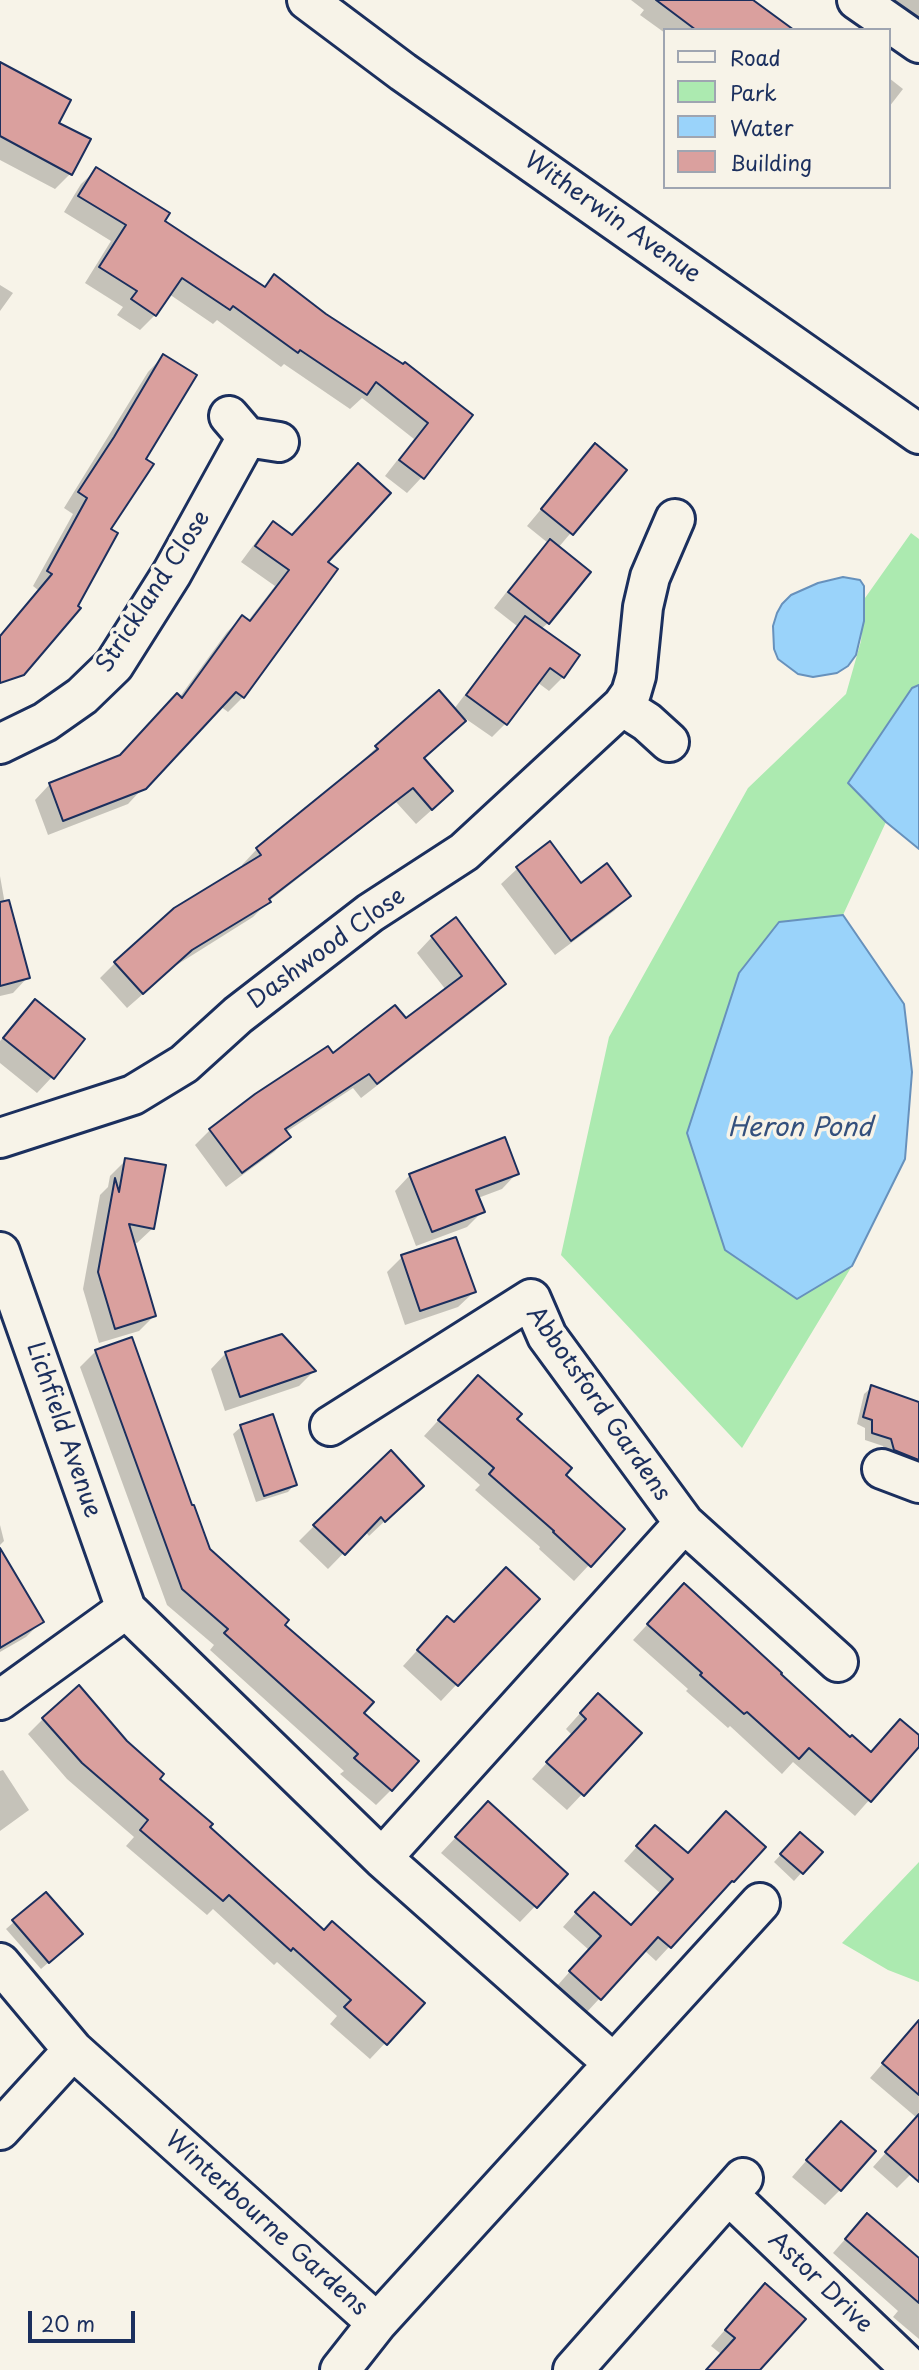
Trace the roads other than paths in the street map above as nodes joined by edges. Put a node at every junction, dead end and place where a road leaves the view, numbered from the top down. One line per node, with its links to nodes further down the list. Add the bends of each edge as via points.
1 (307, 0): 5 (street, Witherwin Avenue)
2 (857, 0): 3 (street)
3 (919, 43)
4 (252, 432): 9 (street, Strickland Close, via 114,664 82,696 45,722)
5 (919, 434)
6 (676, 519): 7 (street, Dashwood Close, via 650,577 636,676)
7 (622, 706): 8 (street); 10 (street, Dashwood Close, via 464,852 370,914 238,1015 184,1064 133,1095)
8 (669, 742)
9 (0, 744)
10 (0, 1138)
11 (0, 1252): 16 (street, Lichfield Avenue)
12 (330, 1426): 15 (street, Abbotsford Gardens, via 531,1299 547,1336)
13 (882, 1469): 14 (street)
14 (919, 1483)
15 (684, 1523): 17 (street, Abbotsford Gardens); 19 (street, Abbotsford Gardens)
16 (126, 1609): 18 (street); 19 (street)
17 (838, 1662)
18 (0, 1700)
19 (382, 1858): 23 (street)
20 (760, 1903): 23 (street, Winterbourne Gardens)
21 (0, 1963): 22 (street, Winterbourne Gardens)
22 (73, 2049): 24 (street); 25 (street, Winterbourne Gardens)
23 (613, 2063): 25 (street, Winterbourne Gardens)
24 (0, 2130)
25 (377, 2323): 26 (street)
26 (340, 2370)
27 (573, 2370): 28 (street, Astor Drive, via 736,2186)
28 (912, 2370)

